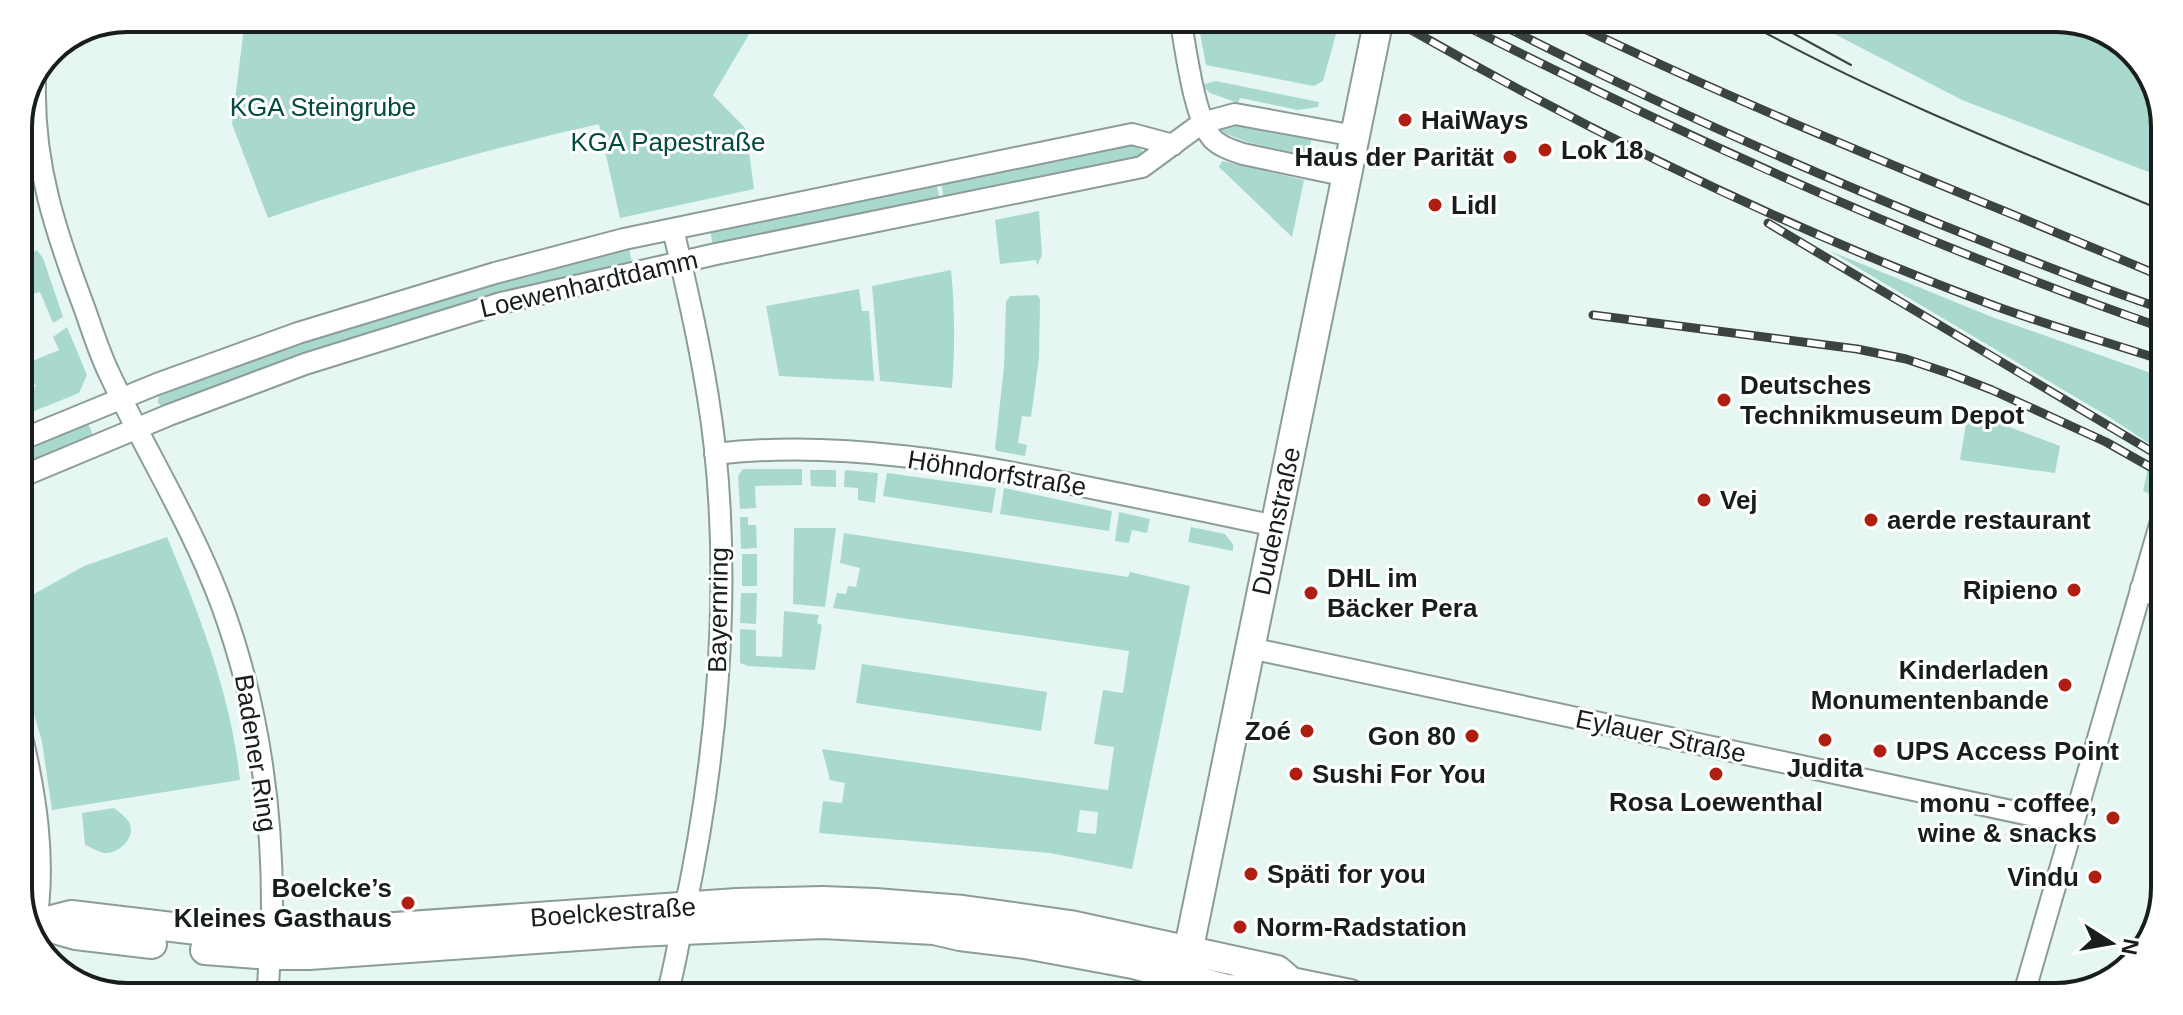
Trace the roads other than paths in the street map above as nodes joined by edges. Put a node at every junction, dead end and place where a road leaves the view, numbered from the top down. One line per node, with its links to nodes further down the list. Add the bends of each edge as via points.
1 (1183, 32): 4 (street)
2 (1376, 37): 5 (main road, Dudenstraße)
3 (35, 101): 10 (street, Badener Ring, via 40,165 58,238)
4 (1202, 123): 5 (street, Loewenhardtdamm, via 1235,114); 6 (street, Loewenhardtdamm); 7 (street, via 1213,140 1228,149)
5 (1355, 136): 7 (main road, Dudenstraße)
6 (1173, 145): 8 (street, Loewenhardtdamm, via 1132,134); 9 (street, Loewenhardtdamm, via 1142,167)
7 (1347, 176): 15 (main road, Dudenstraße)
8 (673, 229): 9 (street, Bayernring); 10 (street, Loewenhardtdamm, via 495,273 298,333)
9 (681, 262): 11 (street, Loewenhardtdamm, via 501,303 305,364); 13 (street, Bayernring)
10 (122, 398): 11 (street, Badener Ring); 12 (street, Loewenhardtdamm)
11 (137, 429): 14 (street, Loewenhardtdamm); 25 (street, Badener Ring, via 210,574 249,691 271,842)
12 (32, 435)
13 (715, 454): 15 (street, Höhndorfstraße, via 804,451 939,461); 23 (street, Bayernring, via 720,548 717,676 705,795)
14 (32, 472)
15 (1275, 526): 19 (main road, Dudenstraße)
16 (2151, 554): 17 (street)
17 (2141, 588): 18 (street); 21 (street)
18 (2151, 593)
19 (1250, 648): 21 (street, Eylauer Straße); 26 (main road, Dudenstraße)
20 (32, 790): 22 (street, via 39,845)
21 (2072, 824): 30 (street)
22 (35, 912)
23 (684, 918): 25 (main road, Boelckestraße, via 353,931); 26 (main road, Boelckestraße, via 871,925 960,936 1014,929 1096,930); 28 (street, Bayernring)
24 (41, 929): 25 (main road, Boelckestraße, via 229,953)
25 (270, 944): 27 (street, Badener Ring)
26 (1184, 973): 29 (main road, Boelckestraße, via 1277,970)
27 (268, 983)
28 (670, 983)
29 (1296, 983)
30 (2027, 983)

